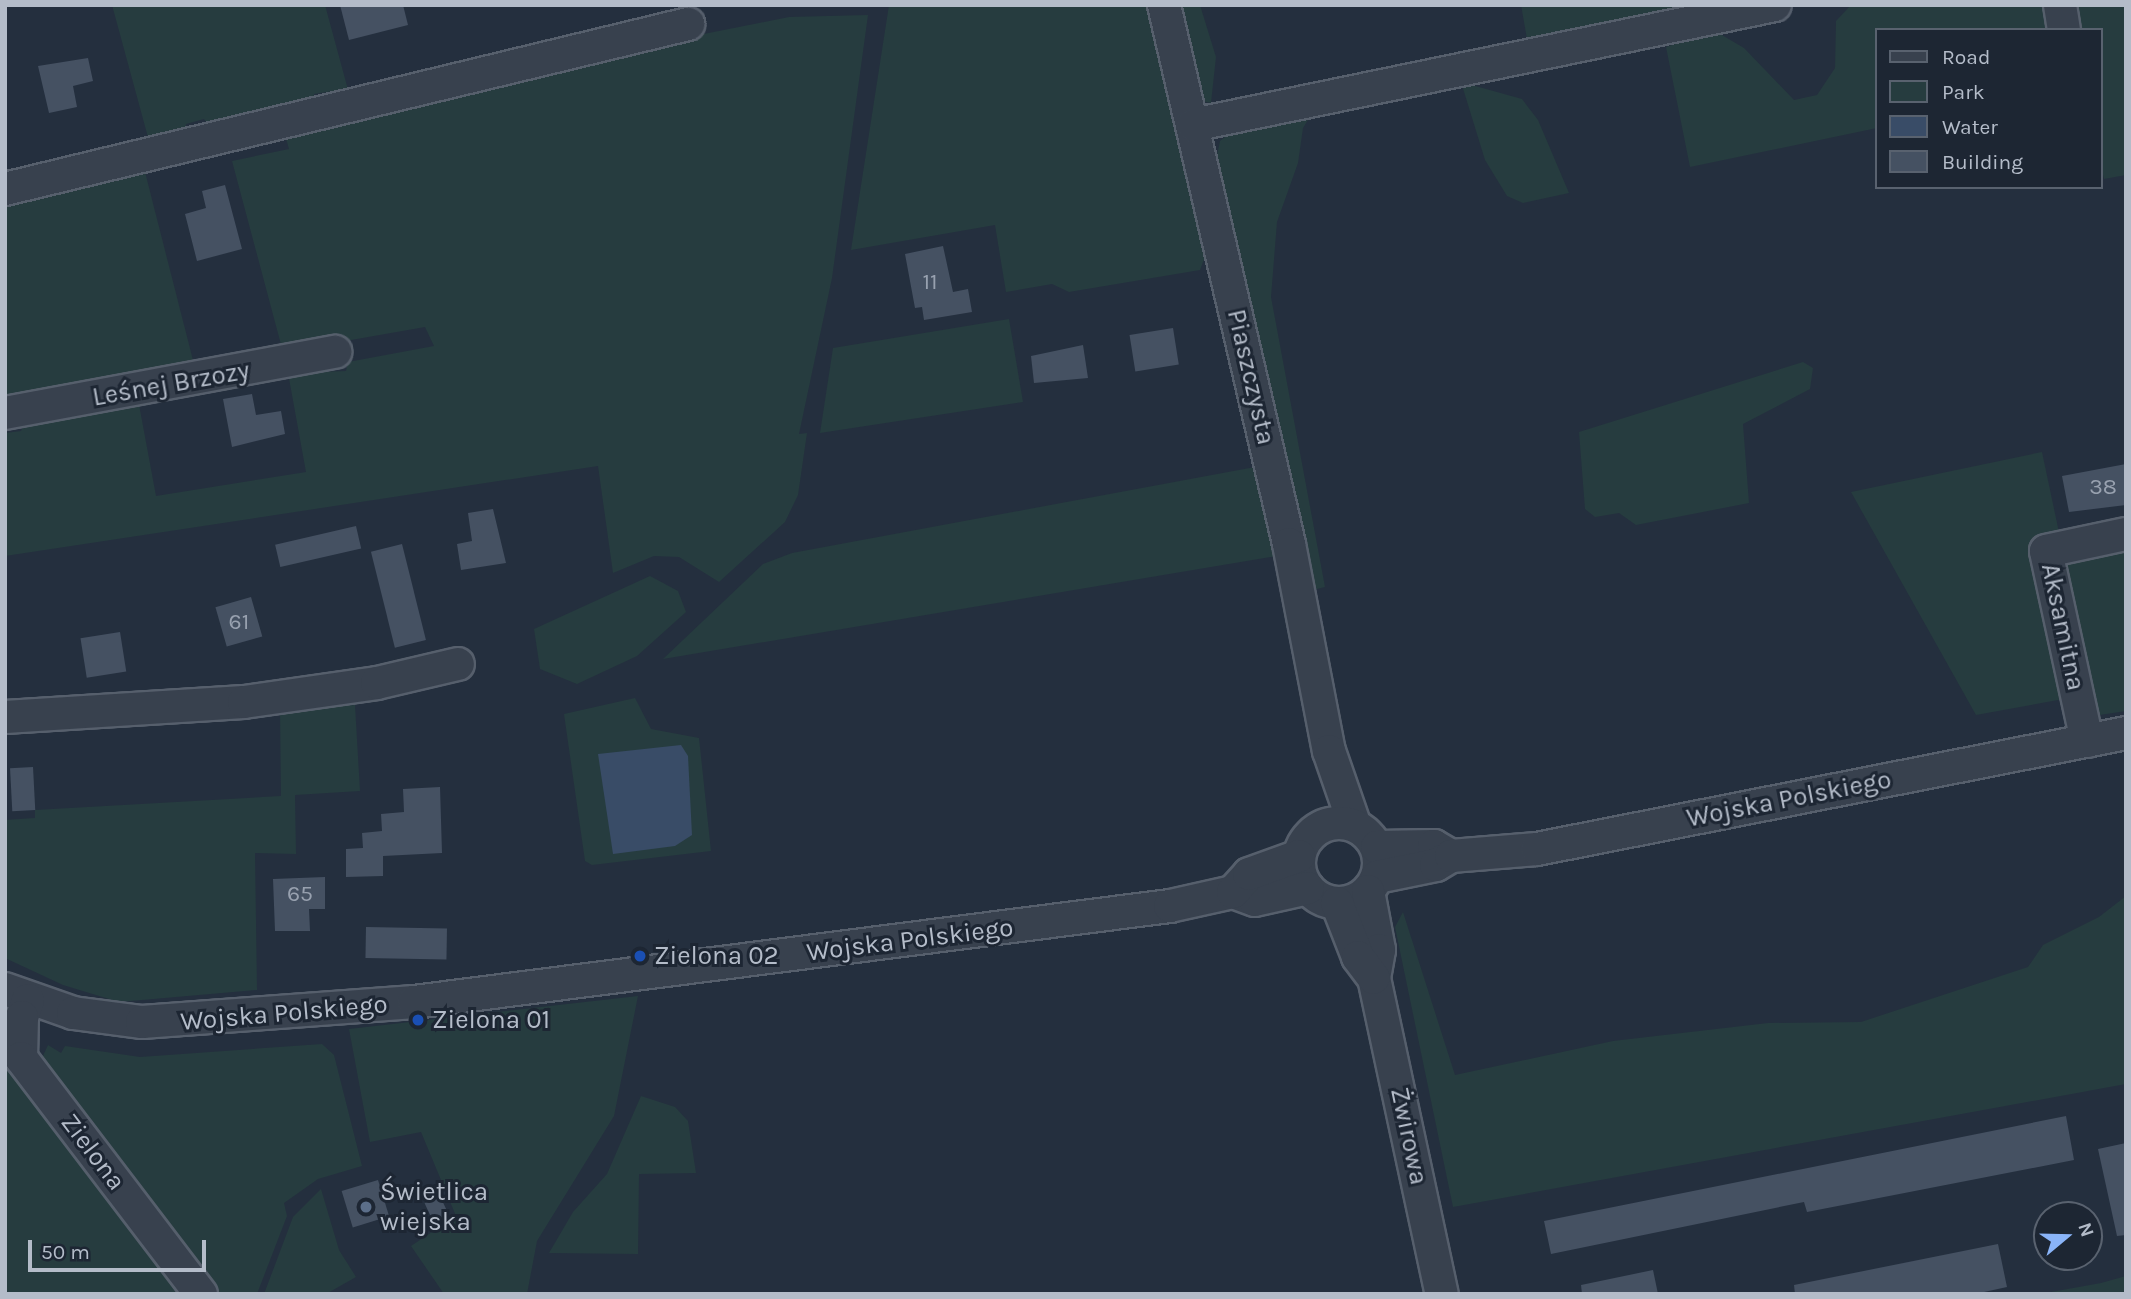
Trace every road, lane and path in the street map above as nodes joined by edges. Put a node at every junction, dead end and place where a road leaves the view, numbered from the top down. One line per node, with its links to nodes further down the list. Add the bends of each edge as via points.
1 (1164, 5): 6 (street, Piaszczysta)
2 (1775, 5): 6 (street)
3 (2060, 5): 5 (street)
4 (688, 24): 7 (street)
5 (2064, 28)
6 (1193, 125): 15 (street, Piaszczysta, via 1289,544 1329,751)
7 (5, 189)
8 (335, 352): 9 (street, Leśnej Brzozy)
9 (5, 414)
10 (2126, 534): 14 (street, Aksamitna, via 2046,551)
11 (458, 664): 12 (street, via 377,683 244,702)
12 (5, 717)
13 (2126, 733): 14 (street, Wojska Polskiego)
14 (2087, 741): 15 (street, Wojska Polskiego, via 1537,849 1451,856 1436,866)
15 (1360, 853): 16 (street, via 1306,839); 19 (street, Wojska Polskiego); 20 (street, Żwirowa, via 1379,950)
16 (1299, 856): 17 (street); 18 (street, Wojska Polskiego, via 1249,874)
17 (1308, 888): 18 (street, Wojska Polskiego, via 1255,900); 19 (street)
18 (1233, 892): 21 (street, Wojska Polskiego, via 1170,906 645,974 214,1021 109,1020)
19 (1337, 903): 20 (street, Żwirowa, via 1358,957)
20 (1374, 978): 23 (street, Żwirowa)
21 (17, 994): 22 (street, Zielona, via 22,1017 21,1058)
22 (201, 1294)
23 (1442, 1294)

